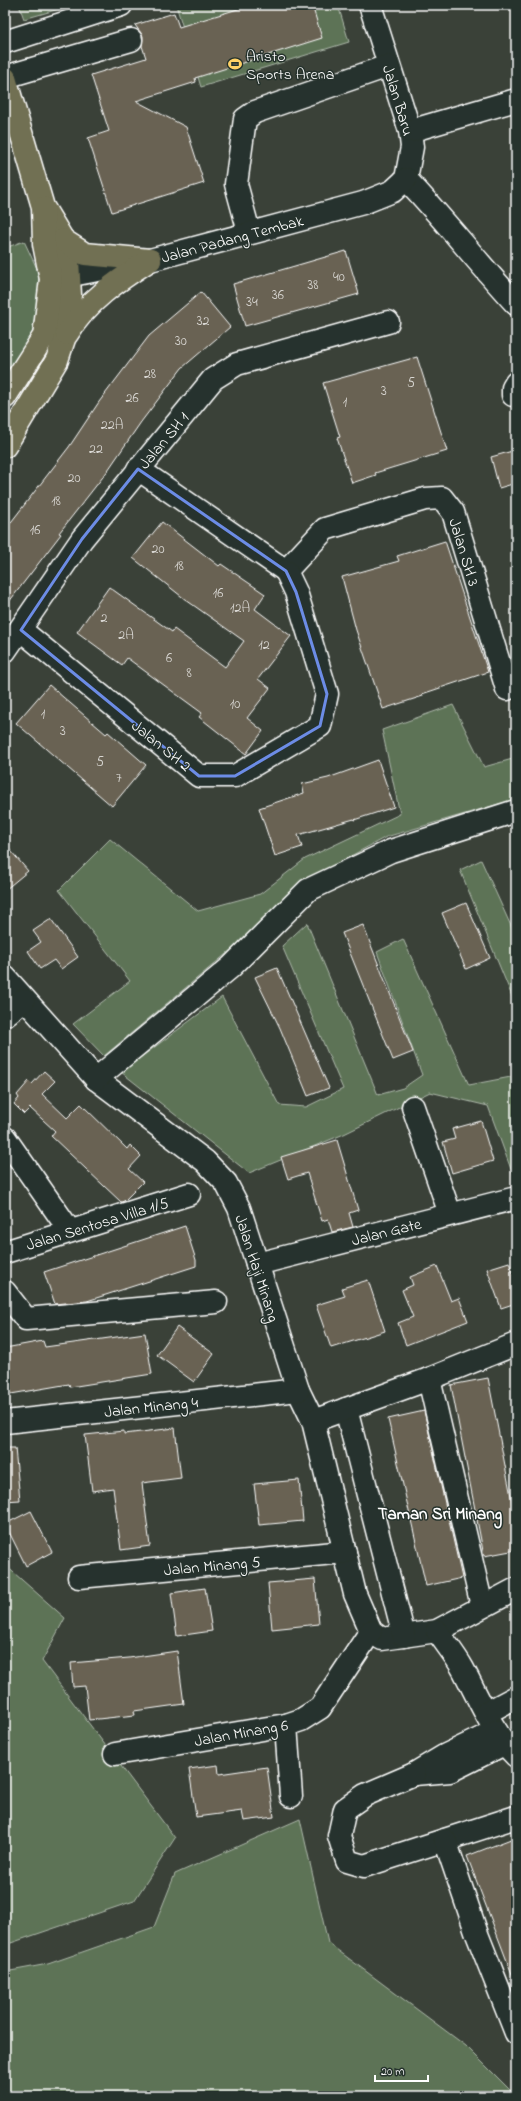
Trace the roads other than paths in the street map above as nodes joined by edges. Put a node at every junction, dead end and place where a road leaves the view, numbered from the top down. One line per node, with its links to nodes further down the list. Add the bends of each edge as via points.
1 (121, 5): 4 (street)
2 (370, 5): 5 (street, Jalan Baru)
3 (131, 40): 6 (street)
4 (5, 42)
5 (388, 66): 8 (street, Jalan Baru); 11 (street, via 255,112 245,119 236,184)
6 (5, 77): 10 (main road)
7 (516, 100): 8 (street)
8 (410, 131): 9 (street, Jalan Baru, via 412,147)
9 (406, 179): 11 (street, Jalan Padang Tembak, via 394,191 378,198); 15 (street, via 443,217 481,266)
10 (43, 207): 12 (main road); 14 (main road, via 44,244)
11 (249, 232): 13 (street, Jalan Padang Tembak)
12 (63, 240): 13 (main road, via 85,254); 14 (main road)
13 (150, 260): 14 (street, Jalan Padang Tembak); 17 (main road, via 111,284 87,307)
14 (60, 277): 17 (main road, via 70,295); 18 (main road, via 44,336)
15 (516, 304)
16 (388, 322): 20 (street, Jalan SH 1, via 237,364 213,379)
17 (64, 339): 19 (main road, via 45,380)
18 (5, 397)
19 (5, 446)
20 (138, 469): 21 (street); 22 (street, Jalan SH 1, via 82,539)
21 (286, 570): 22 (street, Jalan SH 2, via 296,592 327,694 320,726 235,776 199,776); 24 (street, Jalan SH 3, via 325,529 425,499 442,498 453,512)
22 (21, 630): 23 (street, Jalan SH 1)
23 (5, 651)
24 (507, 689)
25 (516, 811): 29 (street, via 391,851 308,890 231,967)
26 (5, 977): 27 (street, Jalan Haji Minang)
27 (24, 1000): 28 (street); 29 (street, Jalan Haji Minang)
28 (5, 1015)
29 (96, 1079): 37 (street, Jalan Haji Minang, via 205,1161 226,1183 239,1208)
30 (413, 1107): 34 (street)
31 (5, 1138): 35 (street)
32 (189, 1194): 35 (street, Jalan Sentosa Villa 1/5)
33 (516, 1198): 34 (street, Jalan Gate)
34 (450, 1214): 37 (street, Jalan Gate)
35 (70, 1231): 36 (street, Jalan Sentosa Villa 1/5)
36 (5, 1252)
37 (257, 1264): 42 (street, Jalan Haji Minang)
38 (5, 1292): 39 (street, via 26,1319)
39 (216, 1302)
40 (515, 1351): 41 (street)
41 (429, 1379): 43 (street); 49 (street)
42 (298, 1390): 44 (street, Jalan Haji Minang); 45 (street, Jalan Minang 4)
43 (346, 1409): 44 (street); 52 (street)
44 (313, 1421): 46 (street, Jalan Haji Minang)
45 (5, 1422)
46 (345, 1552): 47 (street, Jalan Minang 5); 51 (street, Jalan Haji Minang, via 355,1594)
47 (79, 1577)
48 (516, 1589): 49 (street)
49 (482, 1606): 50 (street)
50 (437, 1631): 52 (street); 55 (street, via 462,1668)
51 (376, 1635): 52 (street); 54 (street, Jalan Minang 6, via 320,1708 301,1720)
52 (404, 1636)
53 (516, 1697): 55 (street)
54 (286, 1725): 56 (street, Jalan Minang 6); 57 (street)
55 (500, 1736): 59 (street, via 444,1756 414,1774 365,1795 344,1809 339,1836 347,1861 364,1866)
56 (114, 1754)
57 (291, 1796)
58 (516, 1817): 59 (street)
59 (445, 1840): 60 (street, via 477,1934)
60 (516, 2033)

